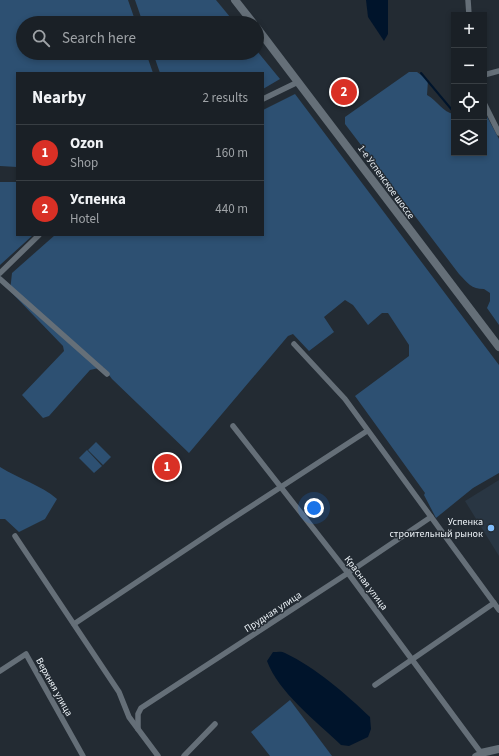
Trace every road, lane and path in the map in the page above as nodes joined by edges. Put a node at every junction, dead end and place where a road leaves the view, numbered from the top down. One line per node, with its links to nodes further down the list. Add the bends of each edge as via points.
1 (235, 0): 4 (main road)
2 (468, 0): 3 (street)
3 (469, 12)
4 (248, 16)
5 (264, 37): 8 (main road, 1-е Успенское шоссе)
6 (499, 71): 7 (street)
7 (487, 74)
8 (298, 82): 9 (street); 16 (main road, 1-е Успенское шоссе)
9 (264, 98)
10 (487, 109): 11 (street)
11 (499, 133)
12 (38, 236): 13 (street)
13 (0, 273)
14 (0, 279): 17 (street)
15 (294, 344): 19 (street, via 345,399)
16 (499, 347)
17 (107, 374)
18 (233, 426): 20 (street, Красная улица)
19 (367, 431): 20 (street); 21 (street)
20 (281, 486): 23 (street, Красная улица); 26 (street)
21 (431, 517): 23 (street, Прудная улица); 24 (street)
22 (15, 536): 26 (street)
23 (348, 573): 27 (street, Красная улица); 31 (street, Прудная улица, via 142,708 138,714)
24 (494, 603): 25 (street); 27 (street)
25 (499, 610)
26 (74, 624): 31 (street, via 118,692 129,717)
27 (413, 660): 29 (street); 33 (street, Красная улица)
28 (0, 671): 34 (street, Верхняя улица, via 26,654)
29 (375, 685)
30 (215, 724): 36 (street)
31 (138, 729): 35 (street)
32 (499, 749): 33 (main road)
33 (478, 754)
34 (83, 756)
35 (158, 756)
36 (184, 756)

